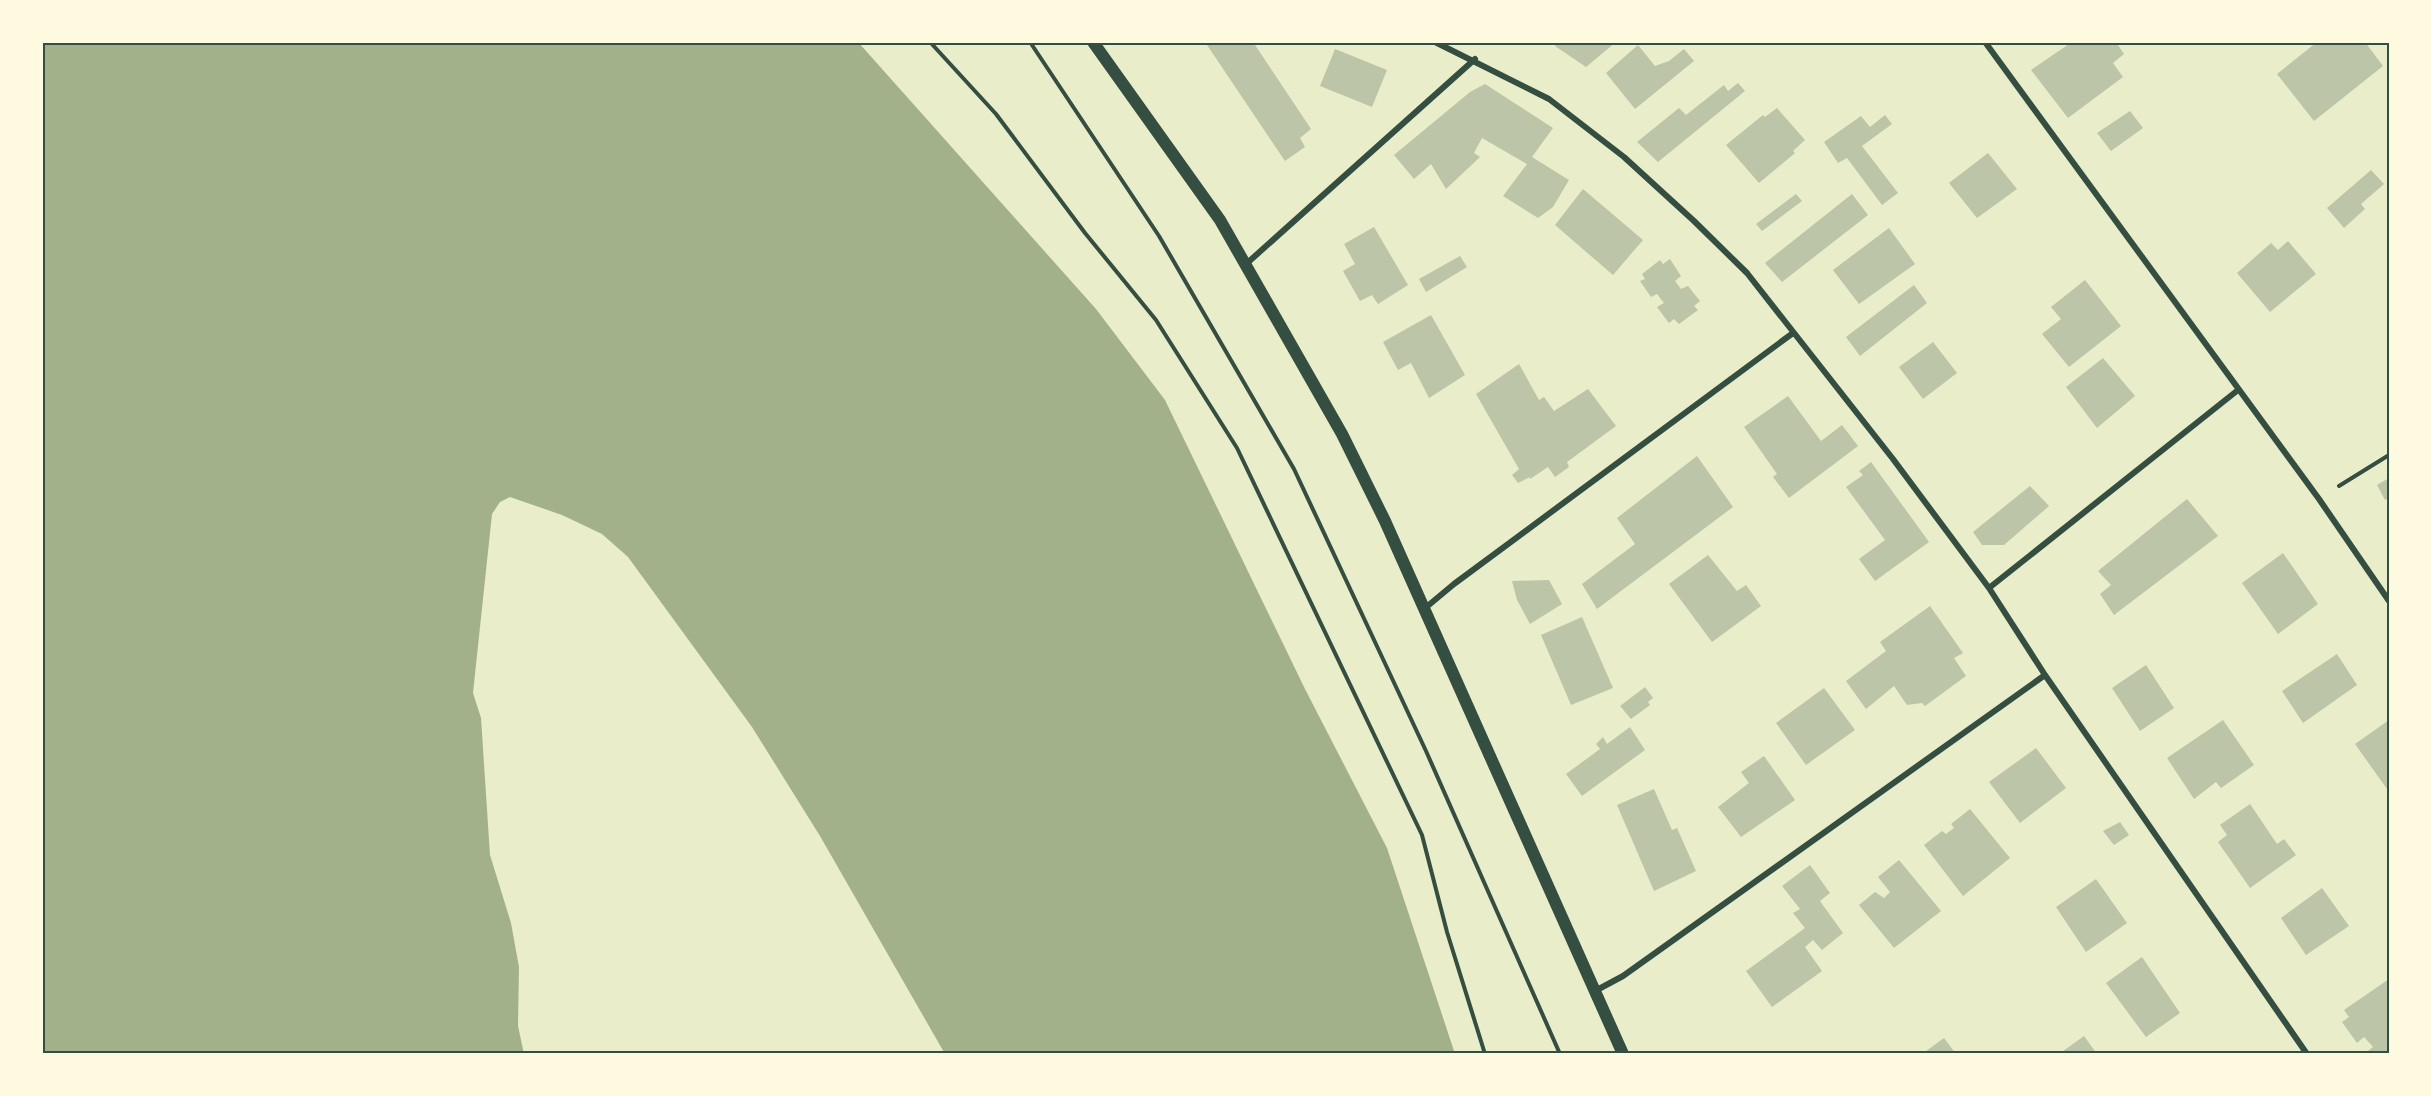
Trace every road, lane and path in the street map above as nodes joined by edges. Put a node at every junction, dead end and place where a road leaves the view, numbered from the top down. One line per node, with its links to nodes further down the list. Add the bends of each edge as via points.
1 (930, 42): 18 (path, via 996,114 1156,320 1238,448 1422,835)
2 (1030, 42): 19 (path, via 1159,236 1294,469 1426,751)
3 (1093, 42): 7 (main road, via 1220,220)
4 (1435, 42): 6 (street)
5 (1985, 42): 9 (street)
6 (1475, 59): 7 (street); 8 (street, via 1549,99 1624,158 1747,273)
7 (1245, 266): 14 (main road, via 1342,434)
8 (1793, 333): 12 (street); 14 (street)
9 (2238, 390): 11 (street); 12 (street)
10 (2389, 454): 11 (path)
11 (2319, 499): 13 (street)
12 (1989, 588): 15 (street)
13 (2389, 601)
14 (1424, 609): 16 (main road)
15 (2045, 675): 16 (street, via 1623,976); 22 (street)
16 (1595, 991): 17 (main road)
17 (1612, 1027): 20 (main road); 21 (main road)
18 (1485, 1054)
19 (1560, 1054)
20 (1623, 1054)
21 (1630, 1054)
22 (2307, 1054)

